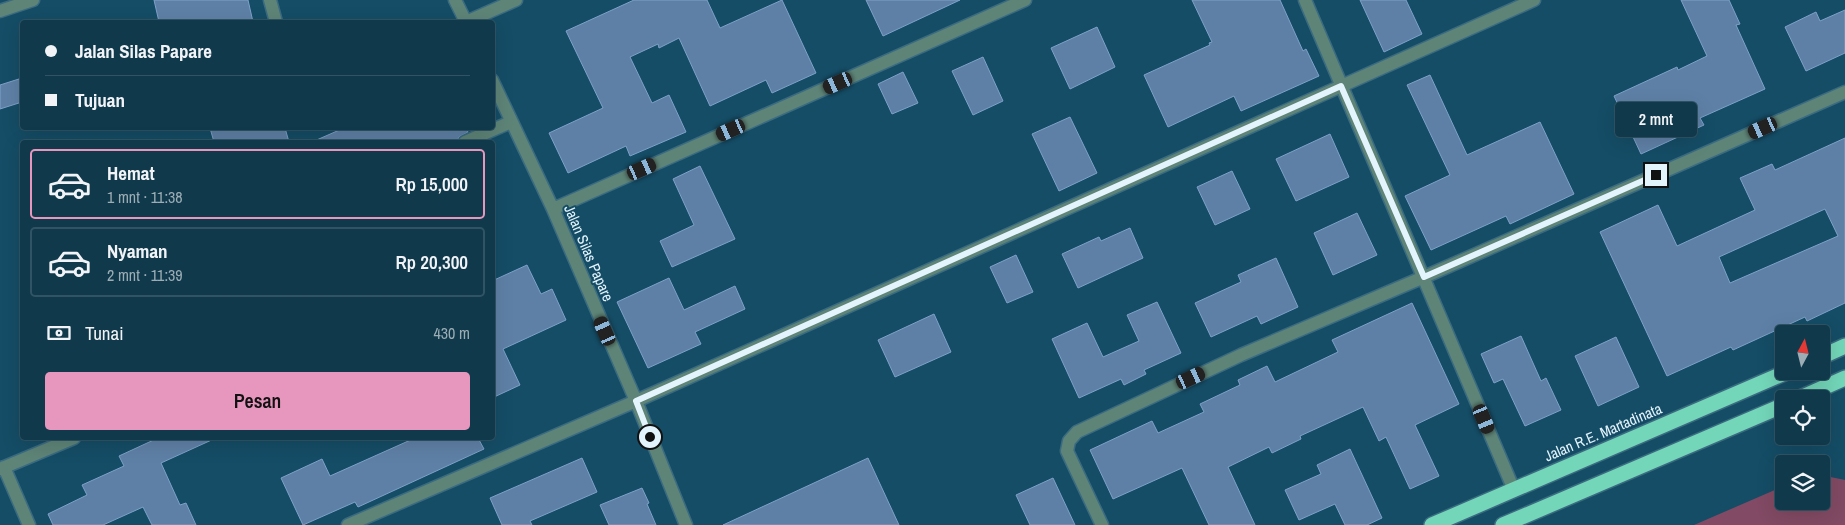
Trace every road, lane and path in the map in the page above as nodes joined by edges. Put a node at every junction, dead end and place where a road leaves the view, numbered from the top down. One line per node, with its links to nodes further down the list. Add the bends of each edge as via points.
1 (33, 0): 8 (street)
2 (270, 0): 9 (street)
3 (455, 0): 10 (street)
4 (516, 0): 11 (street)
5 (1025, 0): 19 (street)
6 (1305, 0): 12 (street)
7 (1534, 0): 12 (street)
8 (0, 11)
9 (275, 20)
10 (465, 20)
11 (471, 20)
12 (1341, 86): 20 (street); 26 (street)
13 (495, 87): 15 (street, Jalan Silas Papare)
14 (1845, 92): 20 (street)
15 (511, 122): 16 (street); 19 (street, Jalan Silas Papare)
16 (495, 129)
17 (493, 130): 18 (street)
18 (470, 140)
19 (552, 208): 26 (street, Jalan Silas Papare)
20 (1424, 277): 30 (street); 34 (street, via 1241,355 1077,432 1069,441 1067,451)
21 (1845, 346): 22 (highway)
22 (1830, 353)
23 (1775, 377): 30 (highway, Jalan R.E. Martadinata)
24 (1845, 378): 25 (highway)
25 (1818, 390)
26 (636, 401): 32 (street); 33 (street, Jalan Silas Papare)
27 (1775, 409): 36 (highway)
28 (69, 440): 29 (street)
29 (2, 468): 31 (street)
30 (1514, 490): 35 (highway, Jalan R.E. Martadinata)
31 (29, 525)
32 (348, 525)
33 (686, 525)
34 (1102, 525)
35 (1432, 525)
36 (1503, 525)

